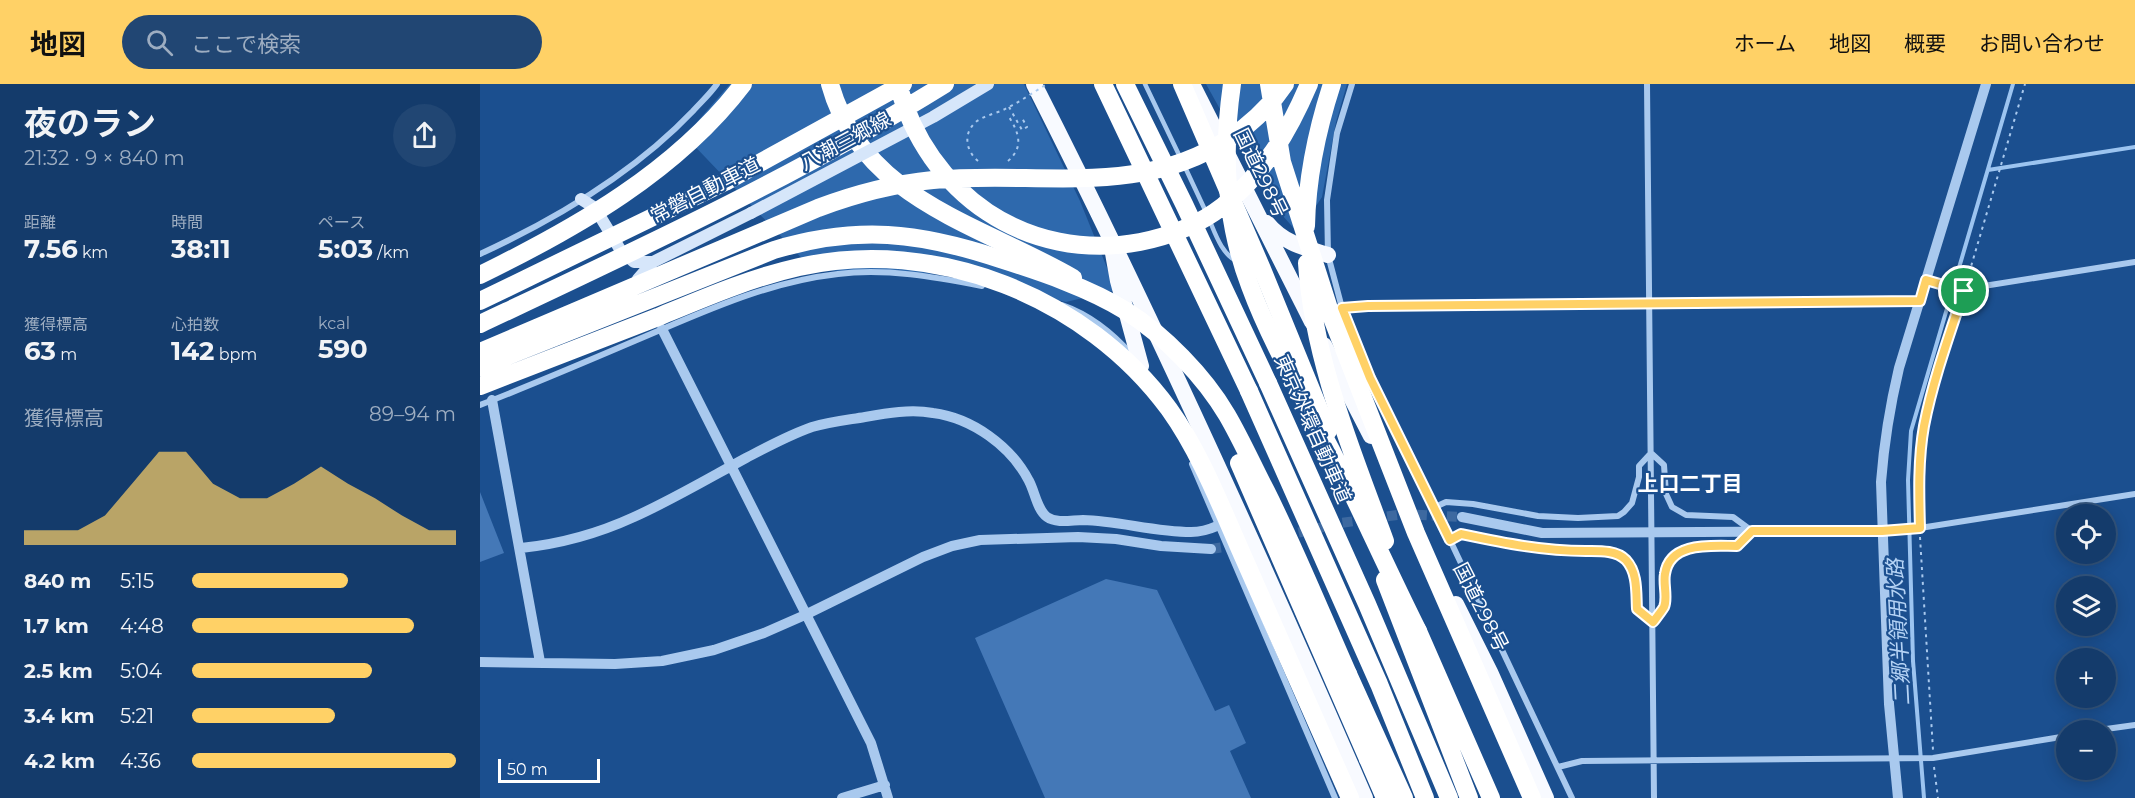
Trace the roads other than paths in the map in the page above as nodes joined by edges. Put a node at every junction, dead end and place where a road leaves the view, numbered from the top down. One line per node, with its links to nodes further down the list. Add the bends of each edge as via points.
1 (717, 84): 22 (street, via 678,127 637,163)
2 (743, 84): 30 (highway, bridge, via 708,124 649,175 589,216)
3 (830, 84): 36 (highway, bridge, via 860,147 907,191 1067,275)
4 (898, 84): 17 (highway, bridge, via 910,121 924,147 967,198 1019,230 1063,243 1105,246 1167,235 1222,207 1272,155)
5 (903, 84): 32 (highway, 常磐自動車道, bridge, via 725,182)
6 (945, 84): 37 (highway, 常磐自動車道, bridge, via 732,203)
7 (988, 84): 27 (main road, 八潮三郷線, bridge, via 933,117)
8 (1034, 84): 24 (highway)
9 (1103, 84): 79 (highway, bridge, via 1249,391 1379,684)
10 (1125, 84): 80 (highway, 東京外環自動車道, bridge, via 1268,383)
11 (1145, 84): 29 (lane, via 1220,243 1233,260)
12 (1182, 84): 29 (highway)
13 (1192, 84): 23 (highway, 国道298号)
14 (1232, 84): 61 (highway, bridge, via 1226,175 1233,229 1247,277 1279,350)
15 (1269, 84): 84 (highway, bridge, via 1282,162 1332,318 1416,533)
16 (1285, 84): 41 (highway, bridge, via 1241,131 1219,146 1172,166 1100,179 952,178 870,191 818,208)
17 (1309, 84)
18 (1332, 84): 61 (highway, bridge, via 1307,193 1309,295 1325,369 1344,429)
19 (1352, 84): 26 (street, via 1337,133 1327,200)
20 (1647, 84): 34 (street)
21 (1986, 84): 31 (street)
22 (581, 199): 25 (street); 27 (main road, via 595,208 621,251 634,262)
23 (1252, 203): 26 (highway, via 1283,238); 85 (highway, 国道298号, via 1490,672)
24 (1109, 231): 42 (highway); 76 (highway, via 1209,444)
25 (480, 254)
26 (1328, 255): 35 (street)
27 (653, 262): 40 (main road, 八潮三郷線, via 638,279)
28 (2135, 262): 31 (street, via 1964,290)
29 (1262, 268): 81 (highway, via 1328,429)
30 (480, 275)
31 (1926, 280): 33 (street)
32 (480, 301)
33 (1920, 301): 34 (street); 54 (street, via 1889,412 1881,482)
34 (1649, 304): 35 (street); 47 (street)
35 (1342, 308): 50 (street, via 1370,378)
36 (1126, 311): 39 (highway, bridge); 43 (highway, bridge, via 1055,279 947,243 904,235 840,235 774,250)
37 (480, 324)
38 (662, 329): 40 (street); 42 (street, via 772,287 839,274 890,272 976,285 1072,308 1107,329); 48 (street)
39 (1152, 332): 77 (highway, bridge, via 1193,376 1220,418); 78 (highway, bridge, via 1208,387 1236,431 1283,526)
40 (631, 342): 45 (street)
41 (480, 352)
42 (1141, 366): 52 (street, via 1182,440)
43 (480, 367)
44 (480, 386): 75 (highway, bridge, via 750,280 801,266 901,260 953,268 1025,293 1107,344 1158,394 1184,432)
45 (492, 400): 46 (street); 57 (street)
46 (480, 405)
47 (1651, 453): 50 (street, via 1639,466 1632,503 1618,516 1538,516 1446,502); 53 (street, via 1664,465 1666,494 1672,507 1686,515 1733,517); 55 (street)
48 (732, 466): 52 (street, via 812,427 875,415 934,413 980,429 1002,446 1029,479 1048,518 1188,532); 57 (street, via 604,529 554,544); 59 (street)
49 (2135, 494): 54 (street)
50 (1433, 508): 56 (street)
51 (1462, 517): 55 (street, via 1542,533)
52 (1217, 526): 74 (street)
53 (1752, 531): 54 (street); 55 (street); 60 (street, via 1737,546 1699,546 1672,558 1665,572 1665,606)
54 (1882, 531): 67 (street)
55 (1652, 534): 60 (street)
56 (1450, 540): 60 (street, via 1461,534 1541,550 1605,551 1622,556 1635,576 1637,609); 70 (street)
57 (520, 548): 63 (street)
58 (1211, 549): 59 (street, via 1078,537 980,540 923,557)
59 (805, 615): 63 (street, via 714,650 662,661); 71 (street, via 871,743)
60 (1653, 622): 68 (street)
61 (1418, 630): 69 (highway)
62 (480, 662): 63 (street)
63 (540, 662)
64 (2135, 725): 65 (street)
65 (2116, 728)
66 (2056, 738): 67 (street, via 1933,758)
67 (1893, 759): 68 (street); 88 (street)
68 (1654, 760): 70 (street, via 1582,761); 87 (street)
69 (1478, 764): 82 (highway); 83 (highway)
70 (1558, 767): 86 (street)
71 (885, 785): 72 (street); 73 (street)
72 (842, 798)
73 (888, 798)
74 (1335, 798)
75 (1350, 798)
76 (1365, 798)
77 (1385, 798)
78 (1404, 798)
79 (1425, 798)
80 (1449, 798)
81 (1468, 798)
82 (1491, 798)
83 (1501, 798)
84 (1532, 798)
85 (1546, 798)
86 (1572, 798)
87 (1654, 798)
88 (1898, 798)

